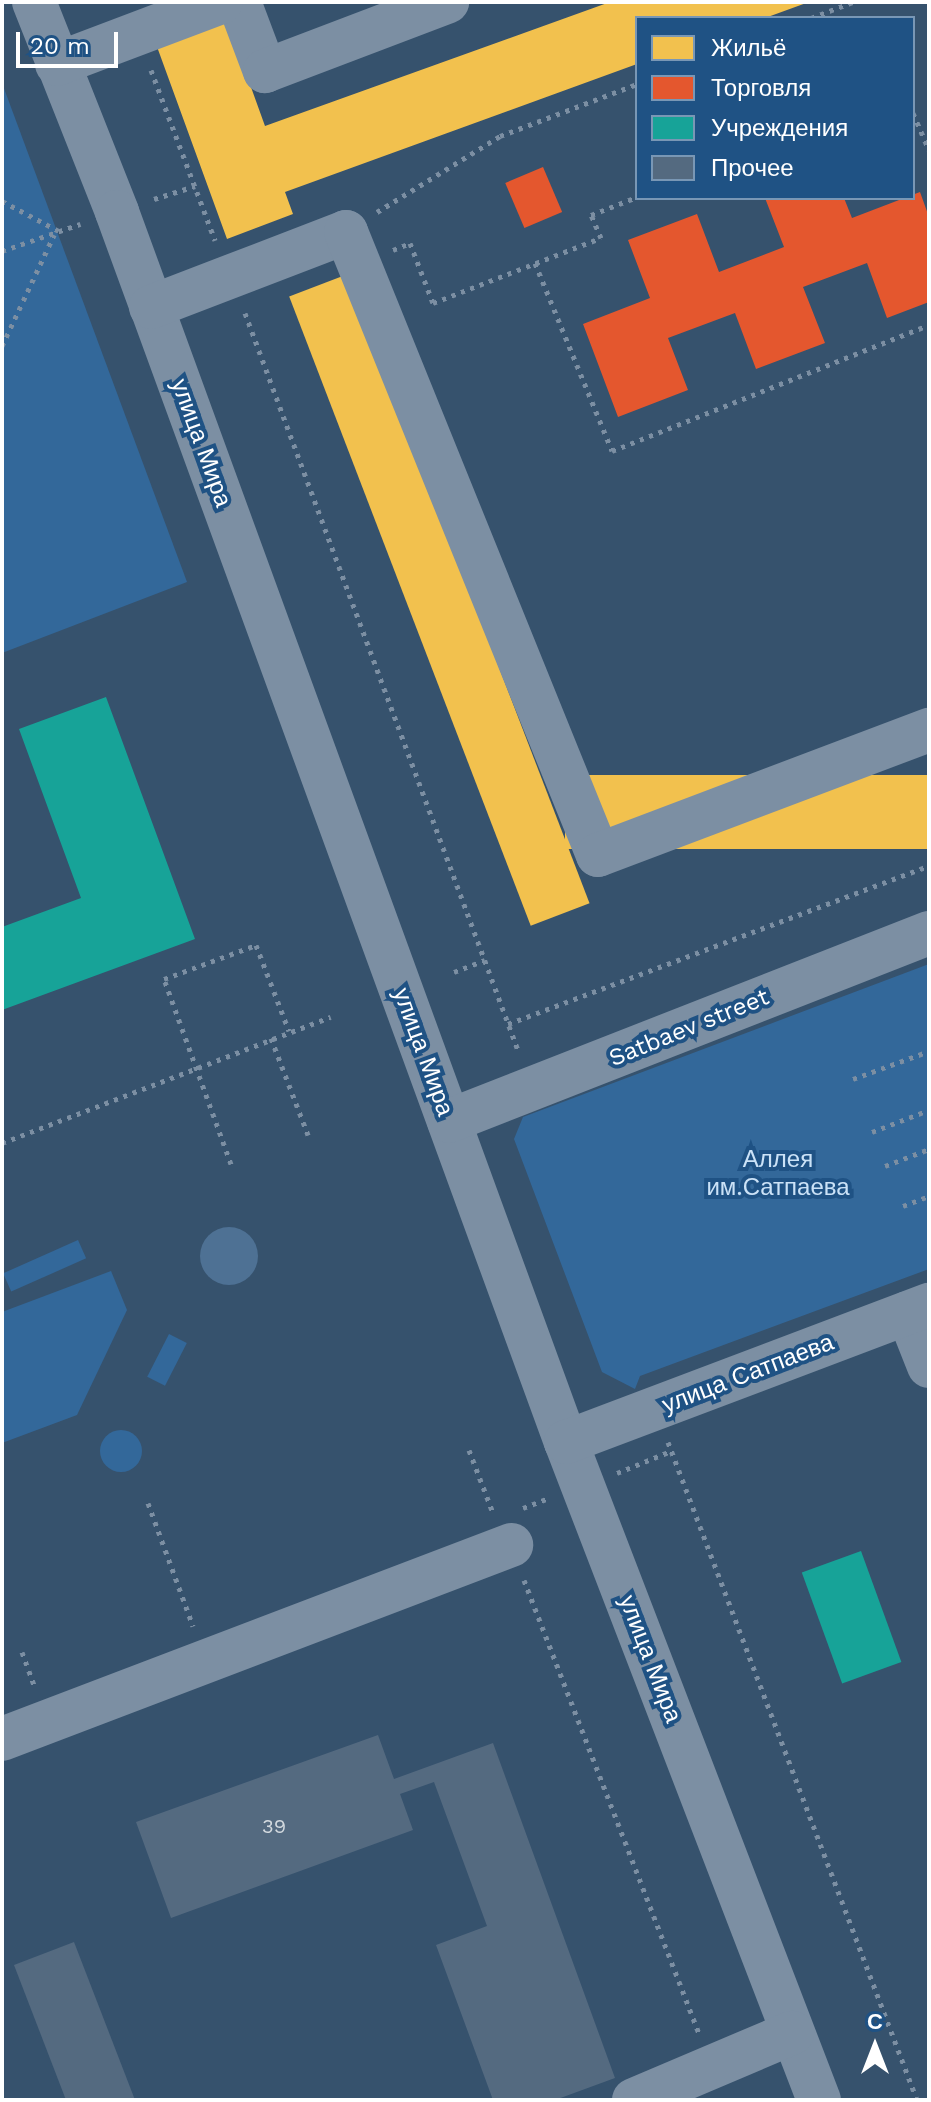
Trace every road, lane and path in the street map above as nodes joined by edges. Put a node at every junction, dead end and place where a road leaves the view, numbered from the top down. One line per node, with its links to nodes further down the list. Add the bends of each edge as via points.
1 (34, 2): 8 (street, улица Мира)
2 (221, 2): 7 (street)
3 (239, 2): 4 (street, via 265,71)
4 (447, 2)
5 (853, 2): 6 (path)
6 (816, 16)
7 (137, 34): 8 (street); 18 (path)
8 (57, 64): 19 (street, улица Мира)
9 (635, 85): 15 (path, via 500,136)
10 (915, 118): 11 (path)
11 (929, 150)
12 (635, 198): 17 (path, via 591,215 601,238)
13 (2, 201): 14 (path, via 60,231)
14 (54, 234): 16 (path); 21 (path)
15 (352, 248): 17 (path, via 410,243 433,303); 18 (street); 22 (street, via 598,855)
16 (2, 251)
17 (535, 263): 20 (path, via 612,451)
18 (230, 276): 19 (street); 25 (path)
19 (151, 307): 36 (street, улица Мира)
20 (929, 325)
21 (2, 346)
22 (929, 730)
23 (929, 866): 28 (path)
24 (929, 933): 34 (street, Satbaev street)
25 (485, 960): 26 (path); 28 (path)
26 (454, 972)
27 (331, 1017): 29 (path)
28 (508, 1024): 34 (path)
29 (289, 1031): 30 (path); 32 (path, via 256,945 164,979)
30 (271, 1038): 32 (path); 38 (path)
31 (929, 1051): 33 (path)
32 (196, 1067): 39 (path); 41 (path)
33 (853, 1079)
34 (533, 1090): 36 (street, Satbaev street)
35 (929, 1110): 37 (path)
36 (449, 1121): 48 (street, улица Мира)
37 (872, 1132)
38 (308, 1135)
39 (2, 1143)
40 (929, 1149): 42 (path)
41 (231, 1164)
42 (885, 1166)
43 (929, 1196): 44 (path)
44 (903, 1206)
45 (919, 1309): 46 (street); 47 (street, улица Сатпаева)
46 (929, 1366)
47 (655, 1409): 48 (street, улица Сатпаева); 60 (path)
48 (566, 1442): 56 (street, улица Мира)
49 (469, 1450): 51 (path)
50 (148, 1503): 52 (path)
51 (503, 1532): 52 (street); 55 (street); 57 (path)
52 (196, 1633): 54 (street)
53 (22, 1652): 54 (path)
54 (20, 1701)
55 (2, 1739)
56 (792, 2033): 57 (street); 59 (street, улица Мира)
57 (712, 2067): 58 (street)
58 (634, 2100)
59 (819, 2100)
60 (917, 2100)

